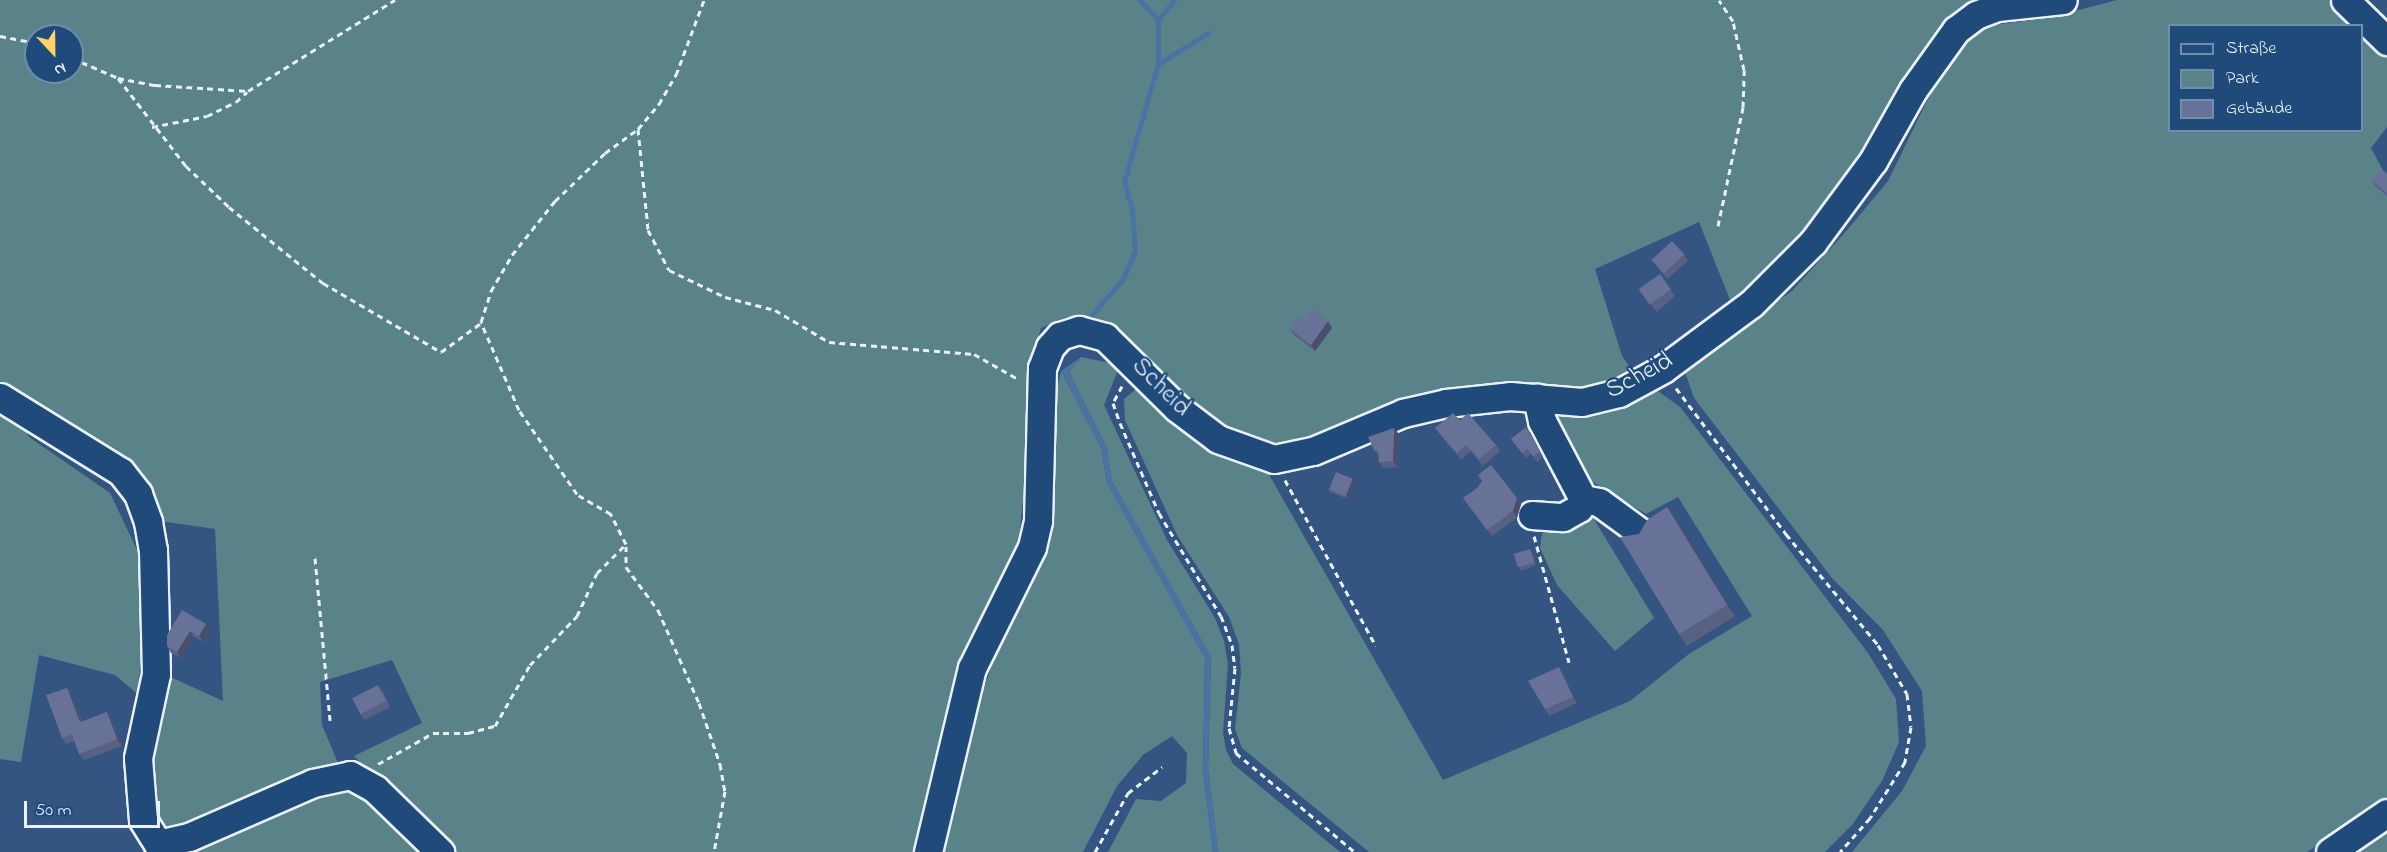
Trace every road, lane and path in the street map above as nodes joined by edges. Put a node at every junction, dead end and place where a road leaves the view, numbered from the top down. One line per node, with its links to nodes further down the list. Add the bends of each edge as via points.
1 (395, 0): 11 (path)
2 (704, 0): 13 (path, via 676,75 659,105)
3 (1719, 0): 14 (path, via 1732,21 1744,70 1743,107)
4 (2062, 0): 17 (street, Scheid, via 1997,7 1976,15 1956,30 1913,90 1873,161 1813,242 1751,304)
5 (2345, 0): 8 (street)
6 (0, 36): 7 (path)
7 (24, 41)
8 (2387, 41)
9 (84, 63): 10 (path)
10 (118, 78): 11 (path, via 155,85); 12 (path)
11 (248, 91): 12 (path, via 236,102 207,116)
12 (152, 127): 15 (path, via 237,214 323,284 441,352)
13 (638, 129): 15 (path, via 605,153 555,201 512,255 491,291); 20 (path, via 648,230 669,270 725,297 775,309 829,342 974,354 1026,385)
14 (1718, 226)
15 (481, 322): 25 (path, via 519,410 577,494 611,514)
16 (1135, 364): 20 (street, Scheid, via 1105,337 1080,330 1060,336 1050,347 1042,368); 21 (street, Scheid, via 1176,408 1218,439 1254,455 1274,459); 38 (path, via 1113,403 1159,513 1221,616 1232,645 1235,668 1229,728 1236,753)
17 (1663, 369): 19 (street, Scheid, via 1601,399); 39 (path, via 1786,534 1878,645 1907,694 1911,727 1905,762 1870,818)
18 (0, 397): 33 (street, via 121,472 138,494 148,522 153,550 156,674 138,758 143,820)
19 (1537, 398): 21 (street, Scheid, via 1488,397 1414,410 1313,451); 22 (street, via 1542,421)
20 (1040, 409): 36 (street, via 1038,521 1032,547 972,668)
21 (1275, 456): 27 (path, via 1289,490)
22 (1583, 500): 23 (street, via 1579,508 1563,518); 24 (street, via 1599,502)
23 (1532, 515): 28 (path, via 1540,567)
24 (1640, 532)
25 (626, 544): 31 (path, via 597,573 577,616 530,665 495,726 468,733 433,733 413,741); 35 (path, via 626,567 658,610 699,703 720,764 725,791)
26 (315, 558): 29 (path)
27 (1376, 646)
28 (1569, 662)
29 (330, 720)
30 (1162, 767): 37 (path, via 1128,793)
31 (358, 778): 33 (street, via 333,776); 34 (street, via 375,789)
32 (2387, 813): 40 (street)
33 (157, 848)
34 (440, 852)
35 (714, 852)
36 (928, 852)
37 (1095, 852)
38 (1355, 852)
39 (1840, 852)
40 (2330, 852)

